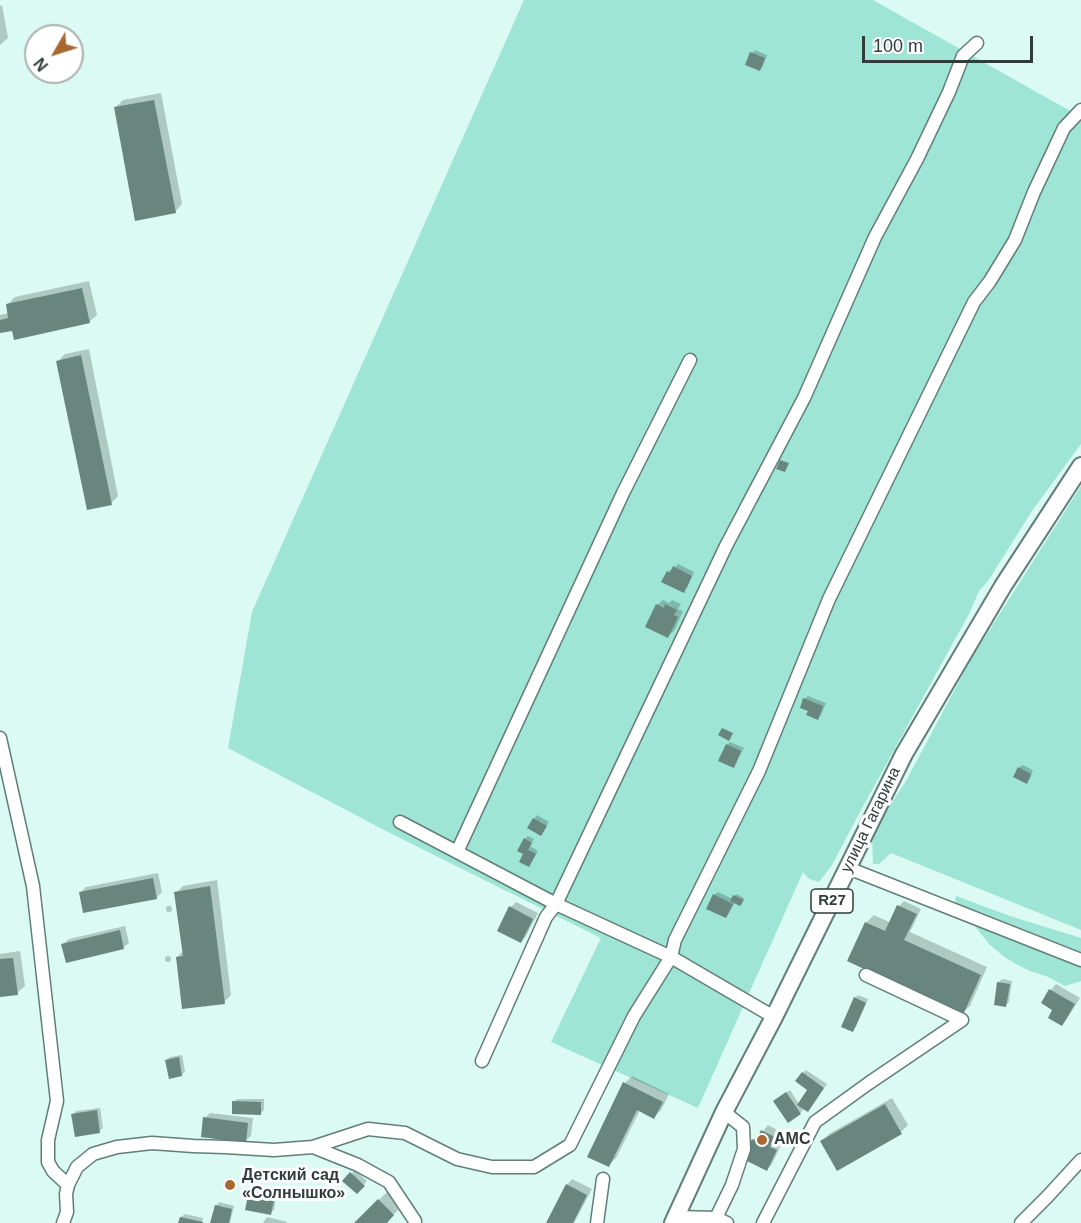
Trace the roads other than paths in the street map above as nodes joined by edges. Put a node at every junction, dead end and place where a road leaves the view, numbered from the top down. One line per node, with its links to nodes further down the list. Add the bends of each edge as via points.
1 (977, 43): 9 (street, via 963,56 917,159 875,237 804,398 726,546)
2 (1081, 110): 10 (street, via 1064,128 1015,240 974,302 829,599 759,771 675,940)
3 (690, 360): 7 (street, via 623,493)
4 (1081, 466): 8 (main road, улица Гагарина / R27, via 1003,586 904,754)
5 (0, 738): 19 (street, via 33,886 44,977 57,1101 48,1140 48,1162)
6 (400, 822): 7 (street)
7 (457, 852): 9 (street)
8 (848, 868): 11 (street); 13 (main road, улица Гагарина / R27)
9 (556, 904): 10 (street); 14 (street, via 546,917)
10 (671, 957): 13 (street); 16 (street, via 634,1016 570,1145 534,1167 492,1167 457,1159 405,1133 368,1129)
11 (1081, 960)
12 (866, 975): 25 (street, via 962,1020 815,1122)
13 (774, 1017): 15 (main road, улица Гагарина / R27)
14 (482, 1061)
15 (724, 1112): 20 (main road, улица Гагарина / R27); 21 (street, via 743,1127 744,1149)
16 (313, 1147): 19 (street, via 274,1150 152,1143 117,1147 93,1154 76,1167); 22 (street, via 389,1182)
17 (1081, 1160): 26 (street)
18 (603, 1179): 24 (street)
19 (68, 1185): 23 (street)
20 (675, 1220): 21 (street)
21 (721, 1220)
22 (415, 1222)
23 (63, 1223)
24 (597, 1223)
25 (763, 1223)
26 (1021, 1223)

